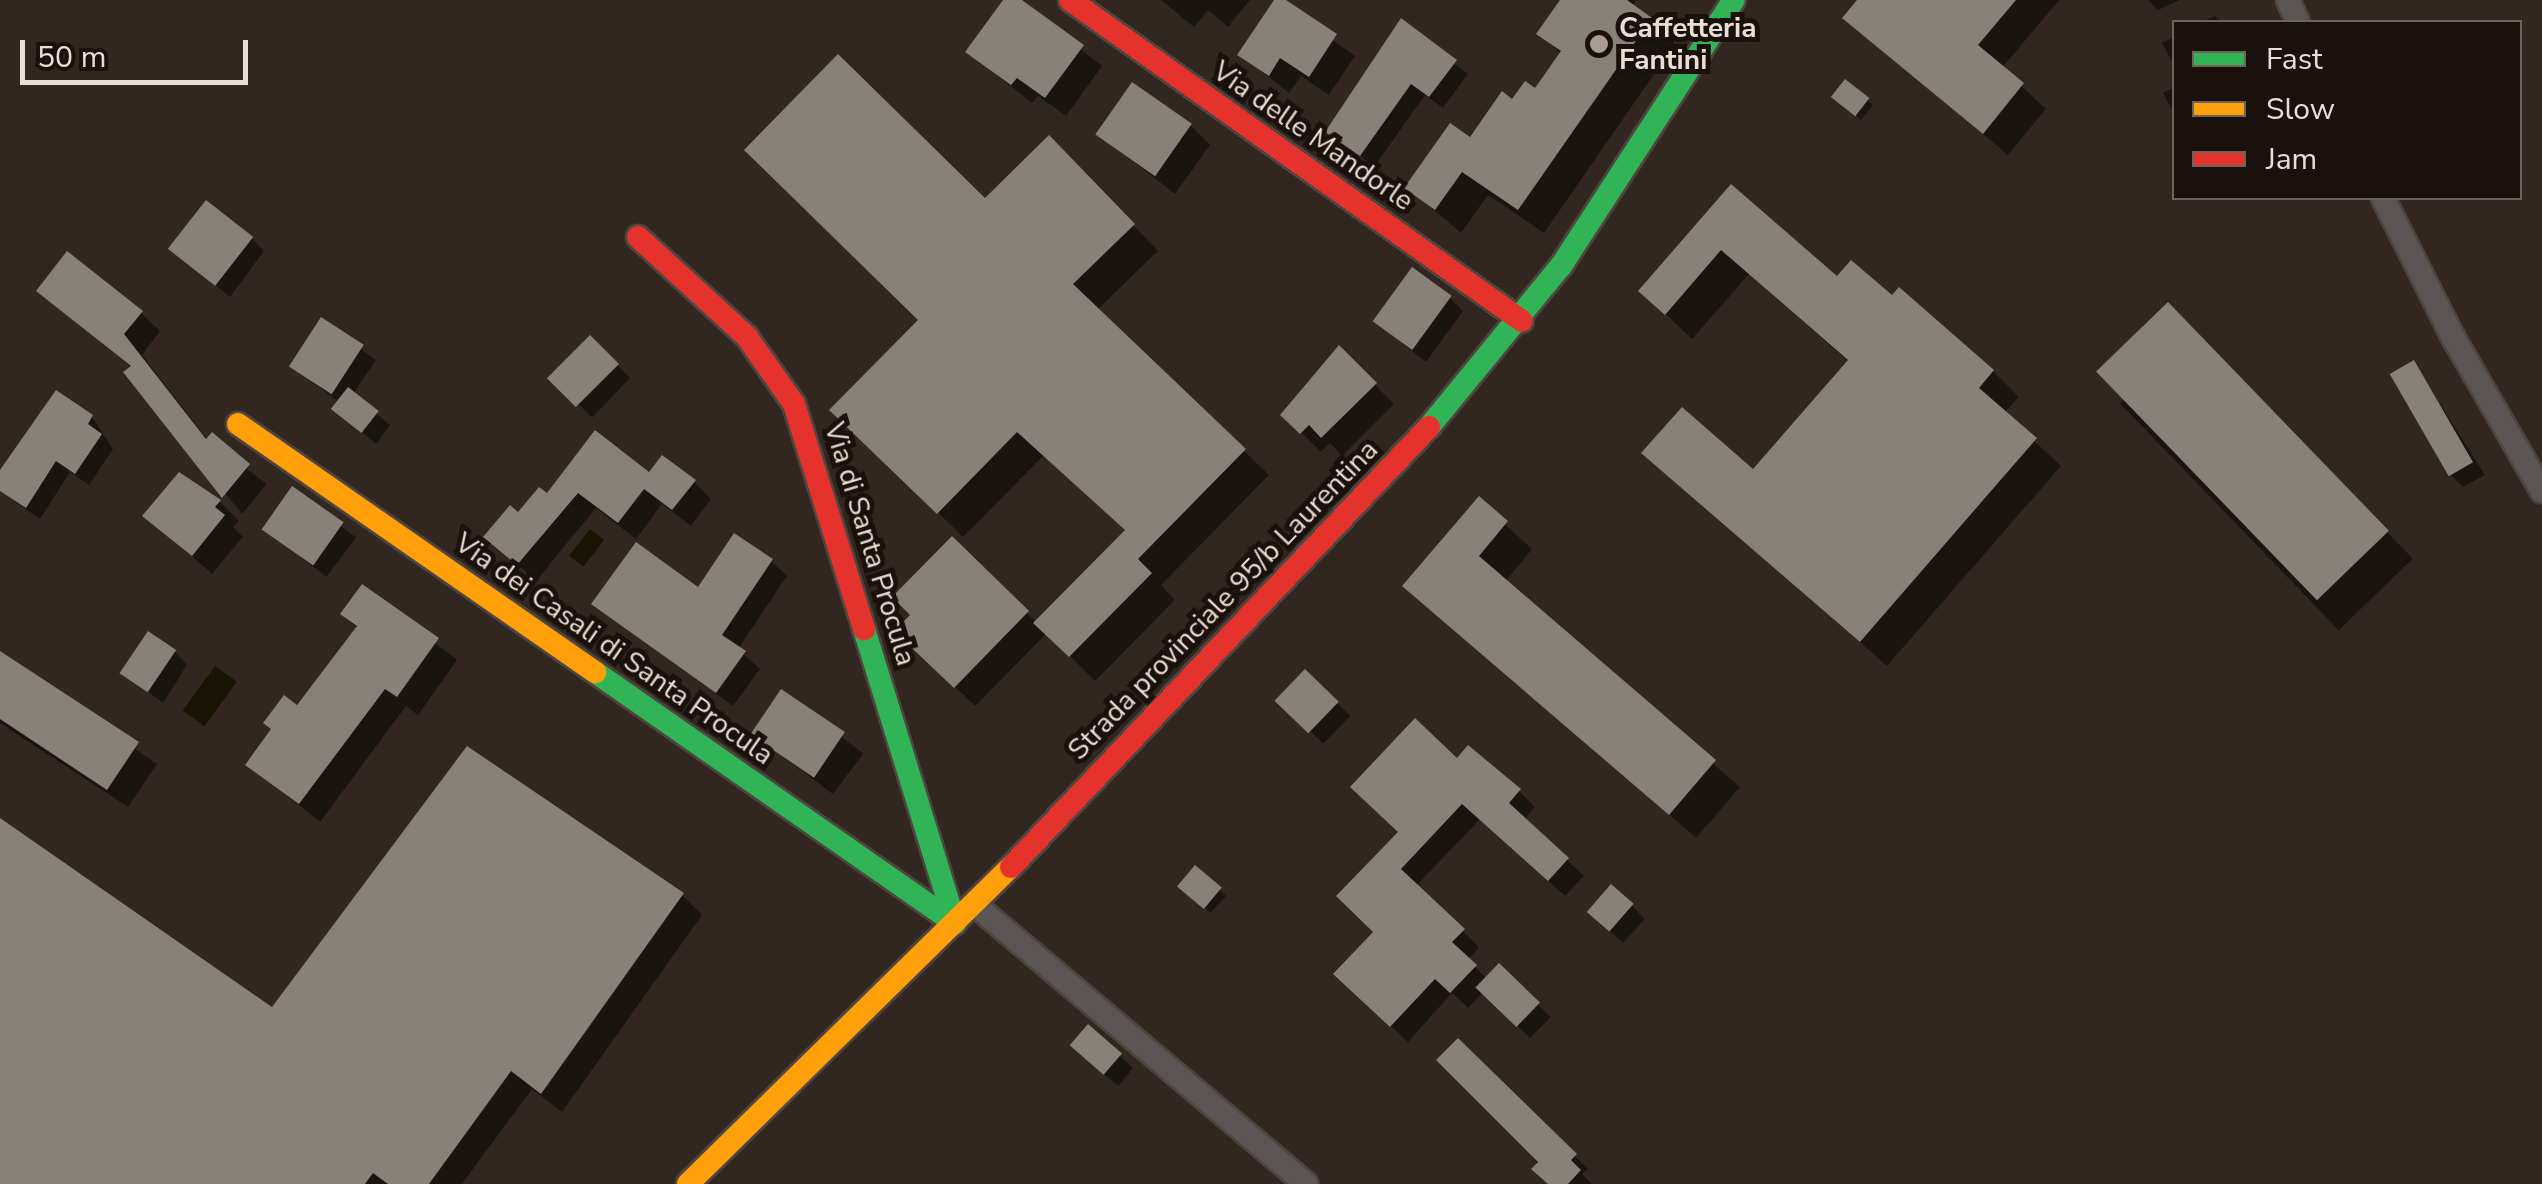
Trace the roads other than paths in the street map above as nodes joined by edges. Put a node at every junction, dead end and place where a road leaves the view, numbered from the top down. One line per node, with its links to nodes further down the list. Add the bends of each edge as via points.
1 (1070, 0): 5 (street, Via delle Mandorle)
2 (1734, 0): 5 (street, Strada provinciale 95/b Laurentina)
3 (2384, 200): 7 (street, via 2452,337)
4 (638, 237): 9 (street, Via di Santa Procula, via 748,337 794,404)
5 (1522, 321): 8 (street, Strada provinciale 95/b Laurentina, via 1430,428)
6 (238, 424): 9 (street, Via dei Casali di Santa Procula)
7 (2542, 492)
8 (974, 906): 9 (street, Strada provinciale 95/b Laurentina); 11 (street)
9 (955, 923): 10 (street, Strada provinciale 95/b Laurentina)
10 (688, 1184)
11 (1306, 1184)

